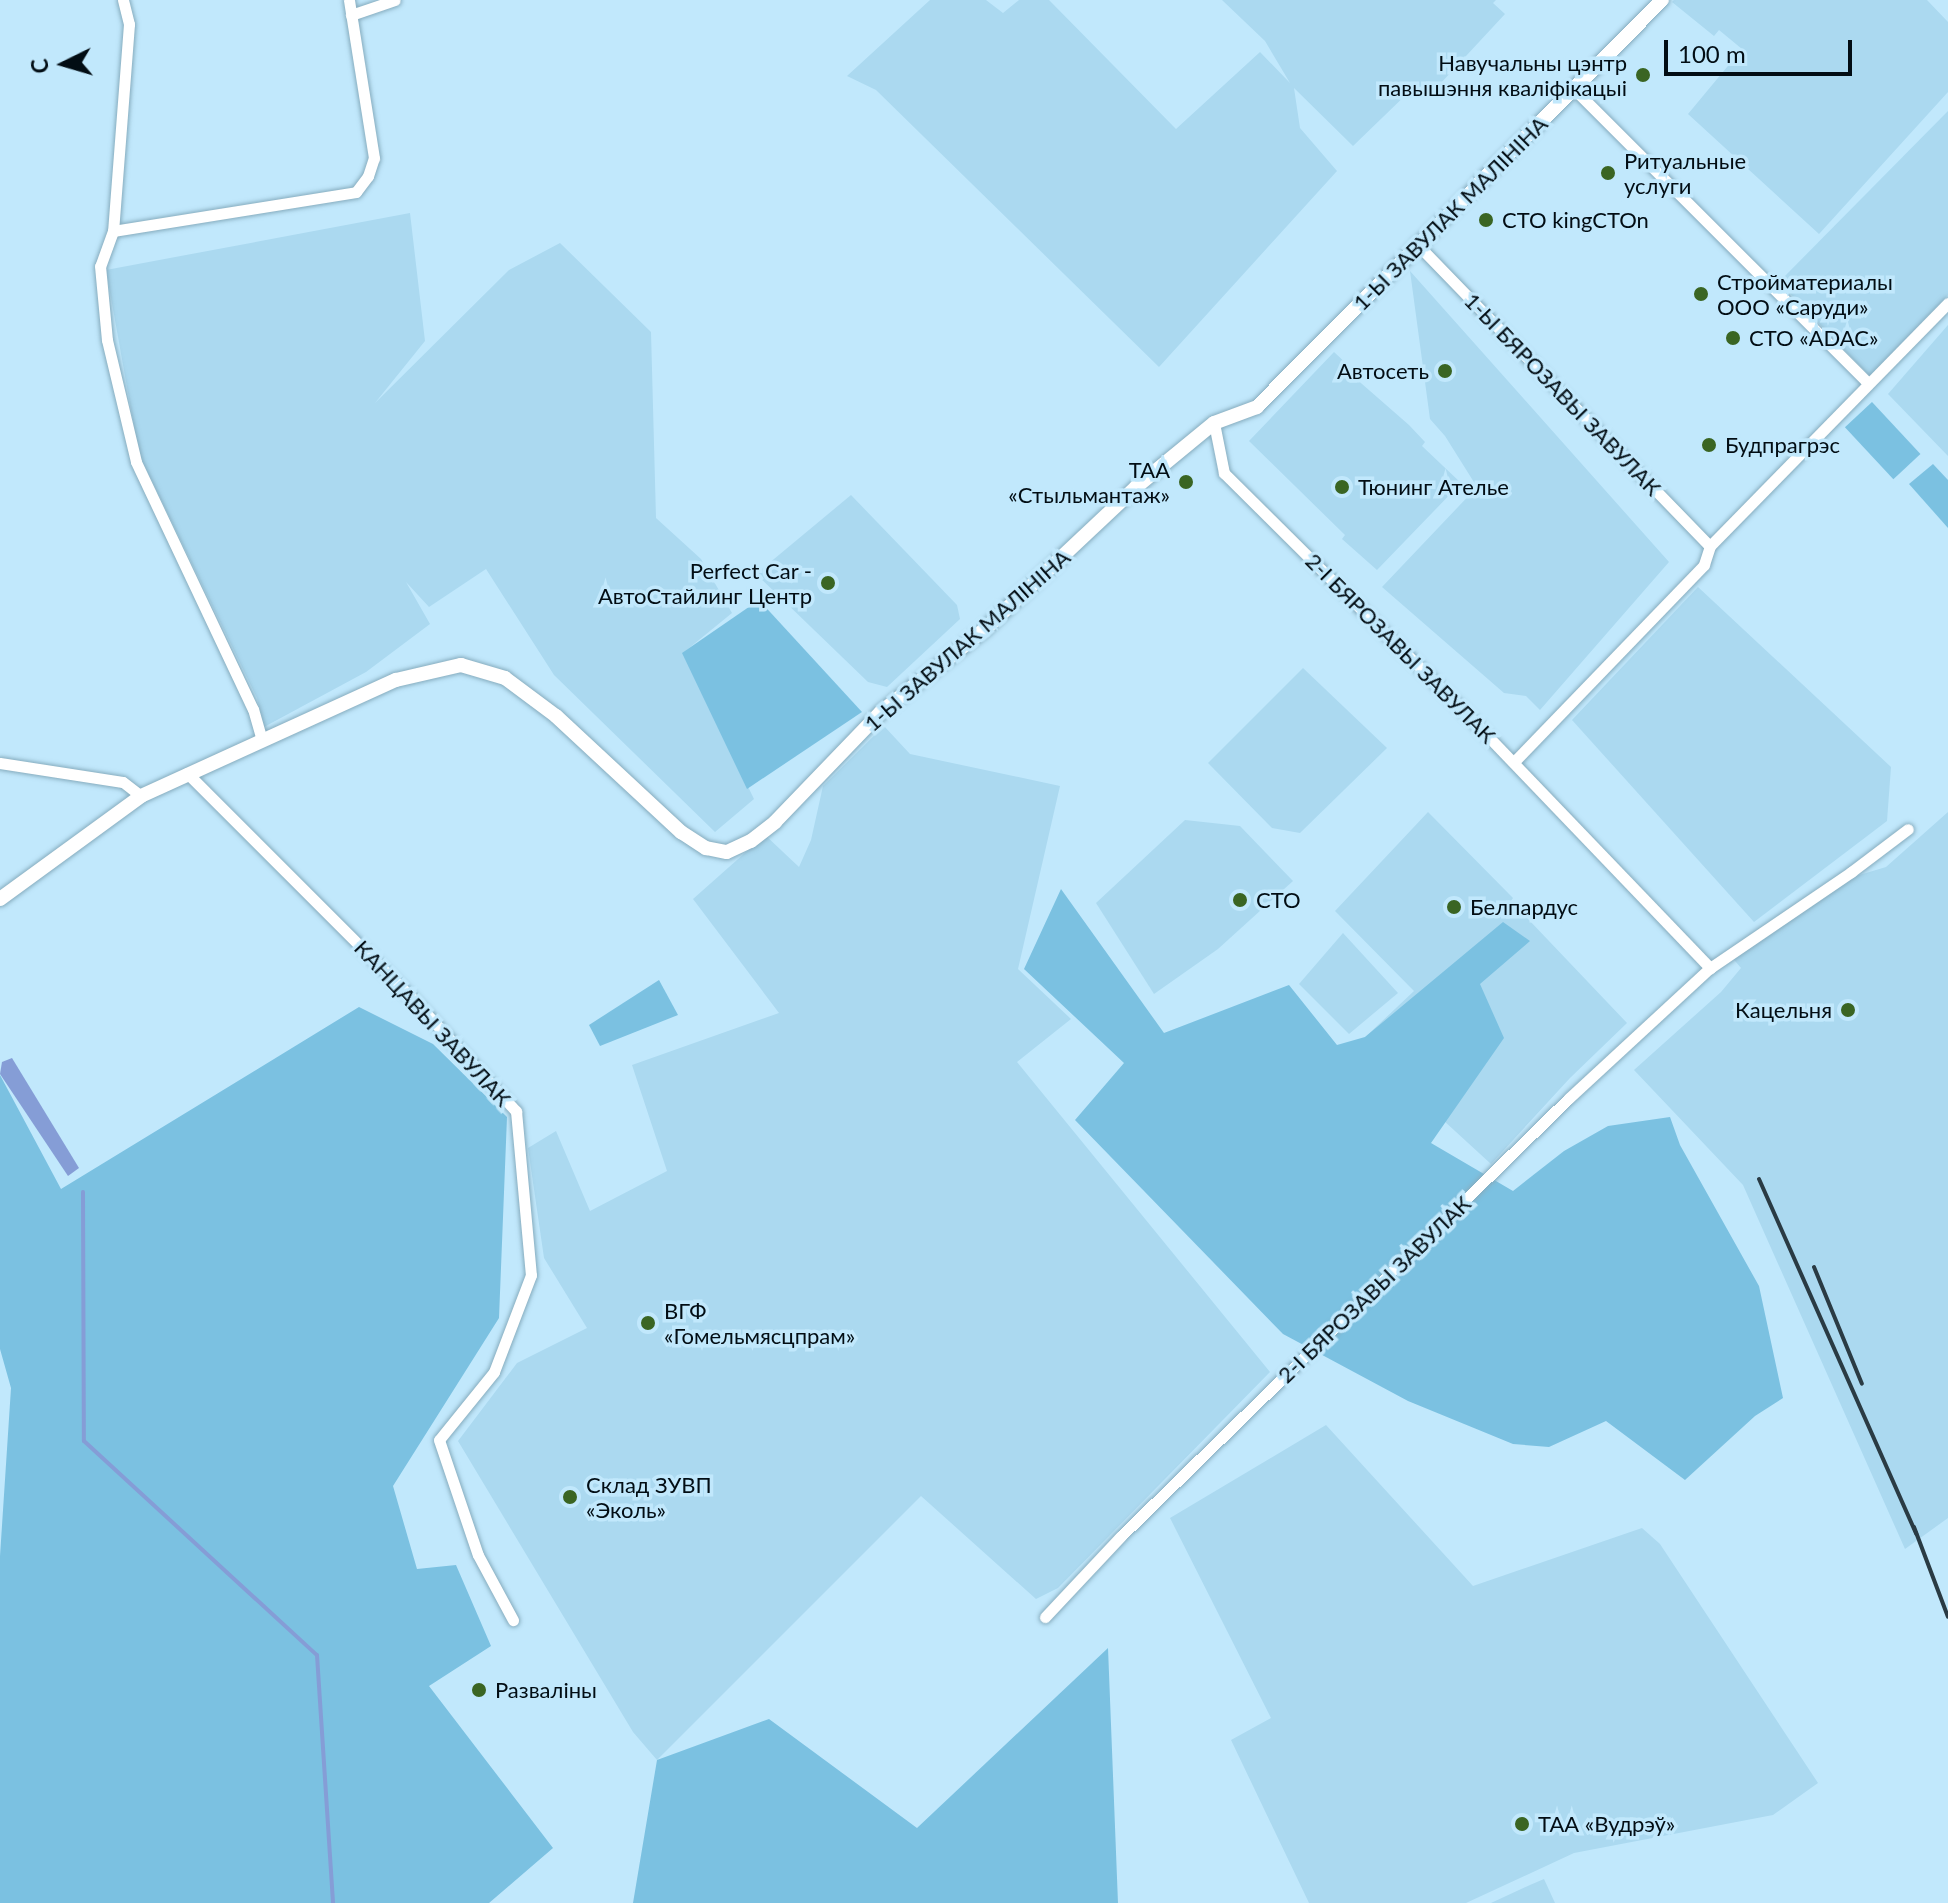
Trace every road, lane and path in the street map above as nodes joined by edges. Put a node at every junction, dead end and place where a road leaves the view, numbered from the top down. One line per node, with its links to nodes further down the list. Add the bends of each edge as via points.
1 (123, 0): 7 (street, via 129,24)
2 (349, 0): 5 (street)
3 (395, 0): 5 (street)
4 (1662, 0): 6 (street, 1-Ы ЗАВУЛАК МАЛІНІНА)
5 (351, 15): 7 (street, via 374,158 356,192)
6 (1576, 91): 8 (street, 1-Ы ЗАВУЛАК МАЛІНІНА); 10 (street)
7 (113, 231): 13 (street, via 100,266 107,340 136,462 253,709)
8 (1416, 243): 11 (street, 1-Ы ЗАВУЛАК МАЛІНІНА, via 1257,407); 12 (street, 1-Ы БЯРОЗАВЫ ЗАВУЛАК)
9 (1948, 303): 10 (street)
10 (1868, 383): 12 (street)
11 (1214, 423): 13 (street, 1-Ы ЗАВУЛАК МАЛІНІНА, via 1136,487 985,629 881,712 775,822 727,852 706,848 681,832 556,716 505,678 461,665 396,680); 14 (street, 2-І БЯРОЗАВЫ ЗАВУЛАК, via 1224,473)
12 (1710, 546): 14 (street, via 1704,565)
13 (262, 740): 16 (street, 1-Ы ЗАВУЛАК МАЛІНІНА)
14 (1514, 762): 20 (street, 2-І БЯРОЗАВЫ ЗАВУЛАК)
15 (0, 763): 17 (street, via 123,782)
16 (187, 773): 17 (street); 22 (street, КАНЦАВЫ ЗАВУЛАК, via 412,998 516,1111 531,1275 494,1372 439,1440 478,1555)
17 (141, 796): 19 (street)
18 (1908, 829): 20 (street, 2-І БЯРОЗАВЫ ЗАВУЛАК)
19 (0, 899)
20 (1710, 968): 21 (street, 2-І БЯРОЗАВЫ ЗАВУЛАК, via 1569,1098 1120,1537)
21 (1045, 1617)
22 (513, 1620)

